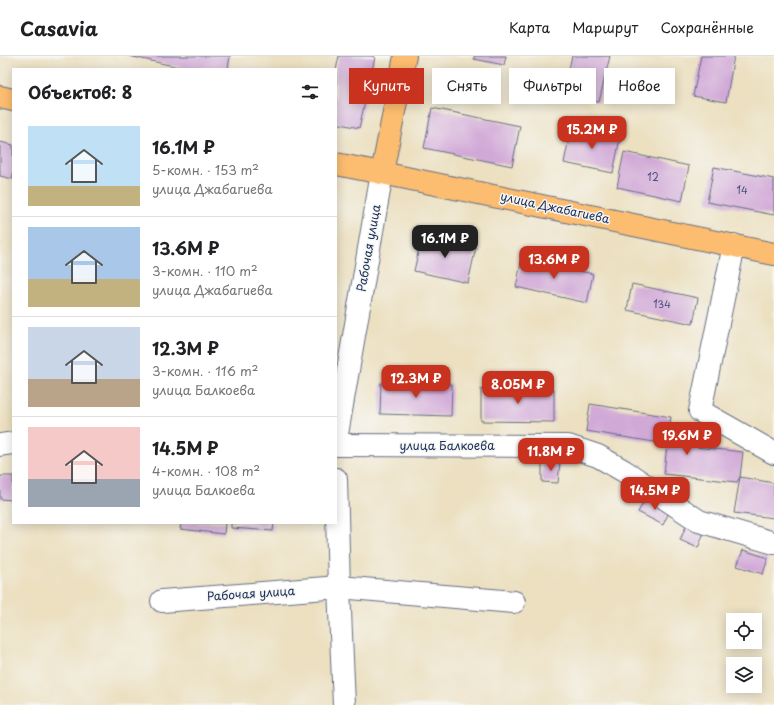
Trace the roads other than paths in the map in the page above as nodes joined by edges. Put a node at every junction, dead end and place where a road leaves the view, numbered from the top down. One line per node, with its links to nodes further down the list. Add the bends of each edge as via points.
1 (405, 56): 5 (main road, Рабочая улица)
2 (0, 97): 3 (main road)
3 (12, 100)
4 (337, 164): 5 (main road, улица Джабагиева)
5 (382, 173): 6 (main road, улица Джабагиева); 8 (street, Рабочая улица)
6 (734, 245): 7 (main road, улица Джабагиева); 12 (street, via 700,411)
7 (774, 254)
8 (337, 434)
9 (12, 443): 10 (street)
10 (0, 445)
11 (337, 445): 14 (street, улица Балкоева, via 568,446 598,456 699,521)
12 (774, 453)
13 (337, 516): 15 (street)
14 (774, 544)
15 (339, 588): 16 (street, Рабочая улица); 17 (street, Рабочая улица); 18 (street)
16 (162, 601)
17 (514, 602)
18 (344, 705)

